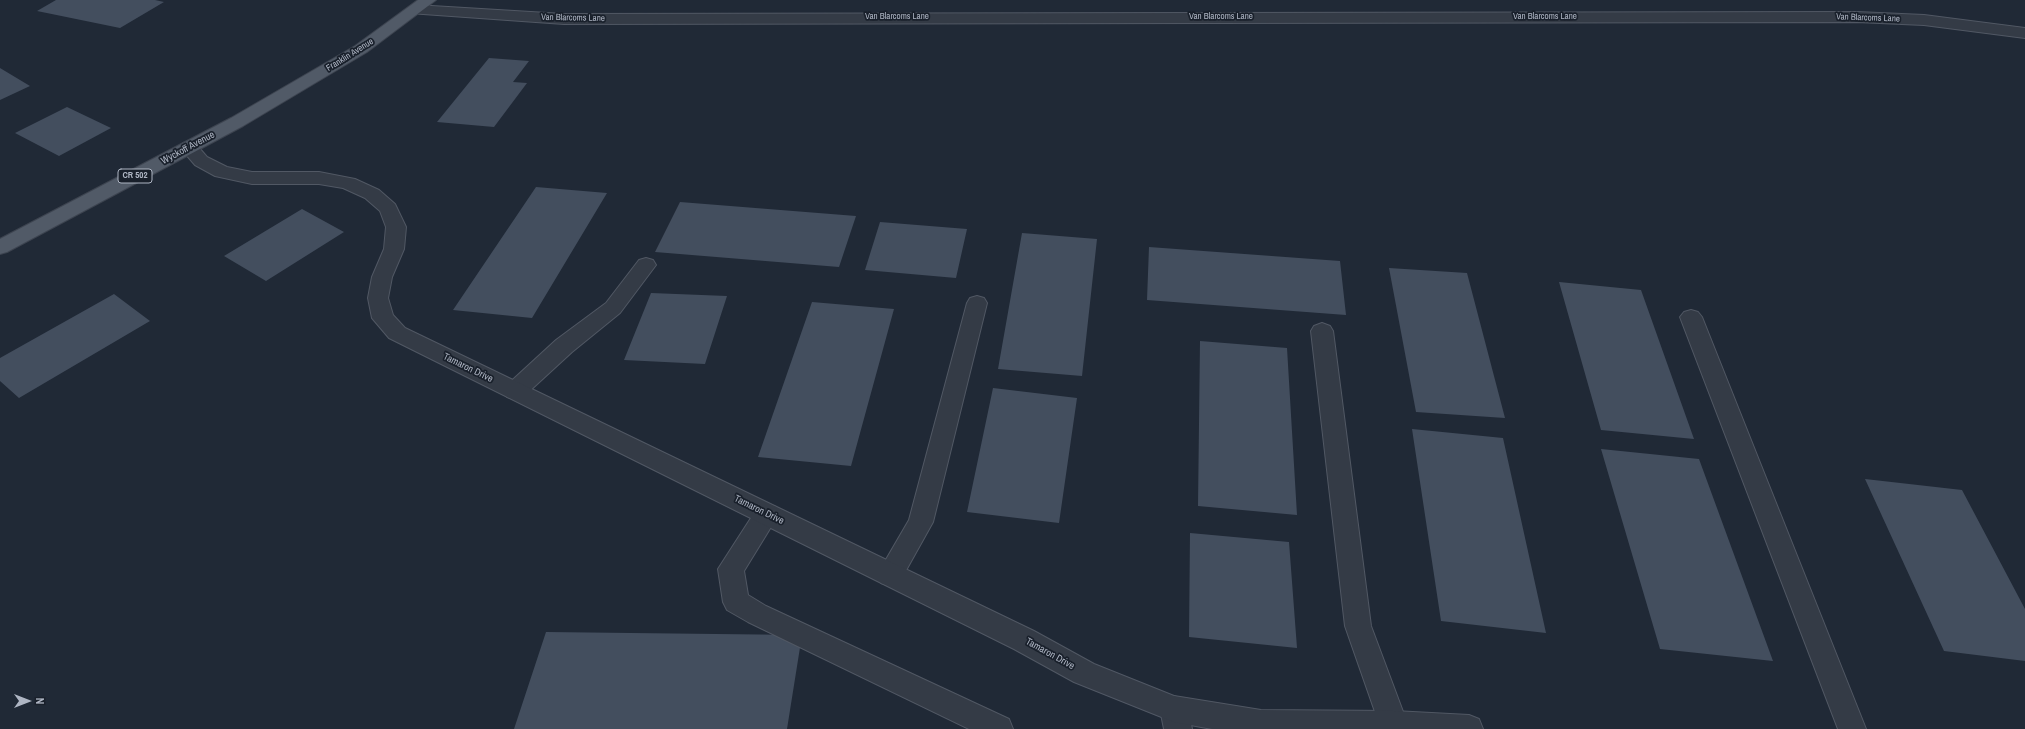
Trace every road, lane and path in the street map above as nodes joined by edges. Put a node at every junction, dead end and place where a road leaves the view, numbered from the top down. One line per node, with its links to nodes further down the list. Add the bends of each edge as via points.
1 (422, 5): 2 (street, Van Blarcoms Lane, via 564,19 1857,16 1924,20); 3 (main road, Franklin Avenue / CR 502, via 360,49)
2 (2025, 33)
3 (269, 103): 4 (main road, Wyckoff Avenue / CR 502)
4 (188, 147): 5 (main road, Wyckoff Avenue / CR 502); 10 (street, Tamaron Drive, via 201,161 222,172 252,178 319,178 348,183 372,194 388,208 396,227 394,249 382,277 378,298 383,318 398,333)
5 (0, 247)
6 (646, 265): 10 (street, via 613,308 564,346)
7 (977, 303): 12 (street, via 921,522)
8 (1691, 318): 17 (street)
9 (1322, 331): 14 (street, via 1358,626)
10 (515, 391): 11 (street, Tamaron Drive)
11 (767, 514): 12 (street, Tamaron Drive); 15 (street, via 731,569 736,602)
12 (890, 575): 13 (street, Tamaron Drive, via 1024,640)
13 (1176, 719): 14 (street, Tamaron Drive, via 1261,724)
14 (1394, 725): 16 (street, Tamaron Drive)
15 (999, 729)
16 (1469, 729)
17 (1852, 729)

